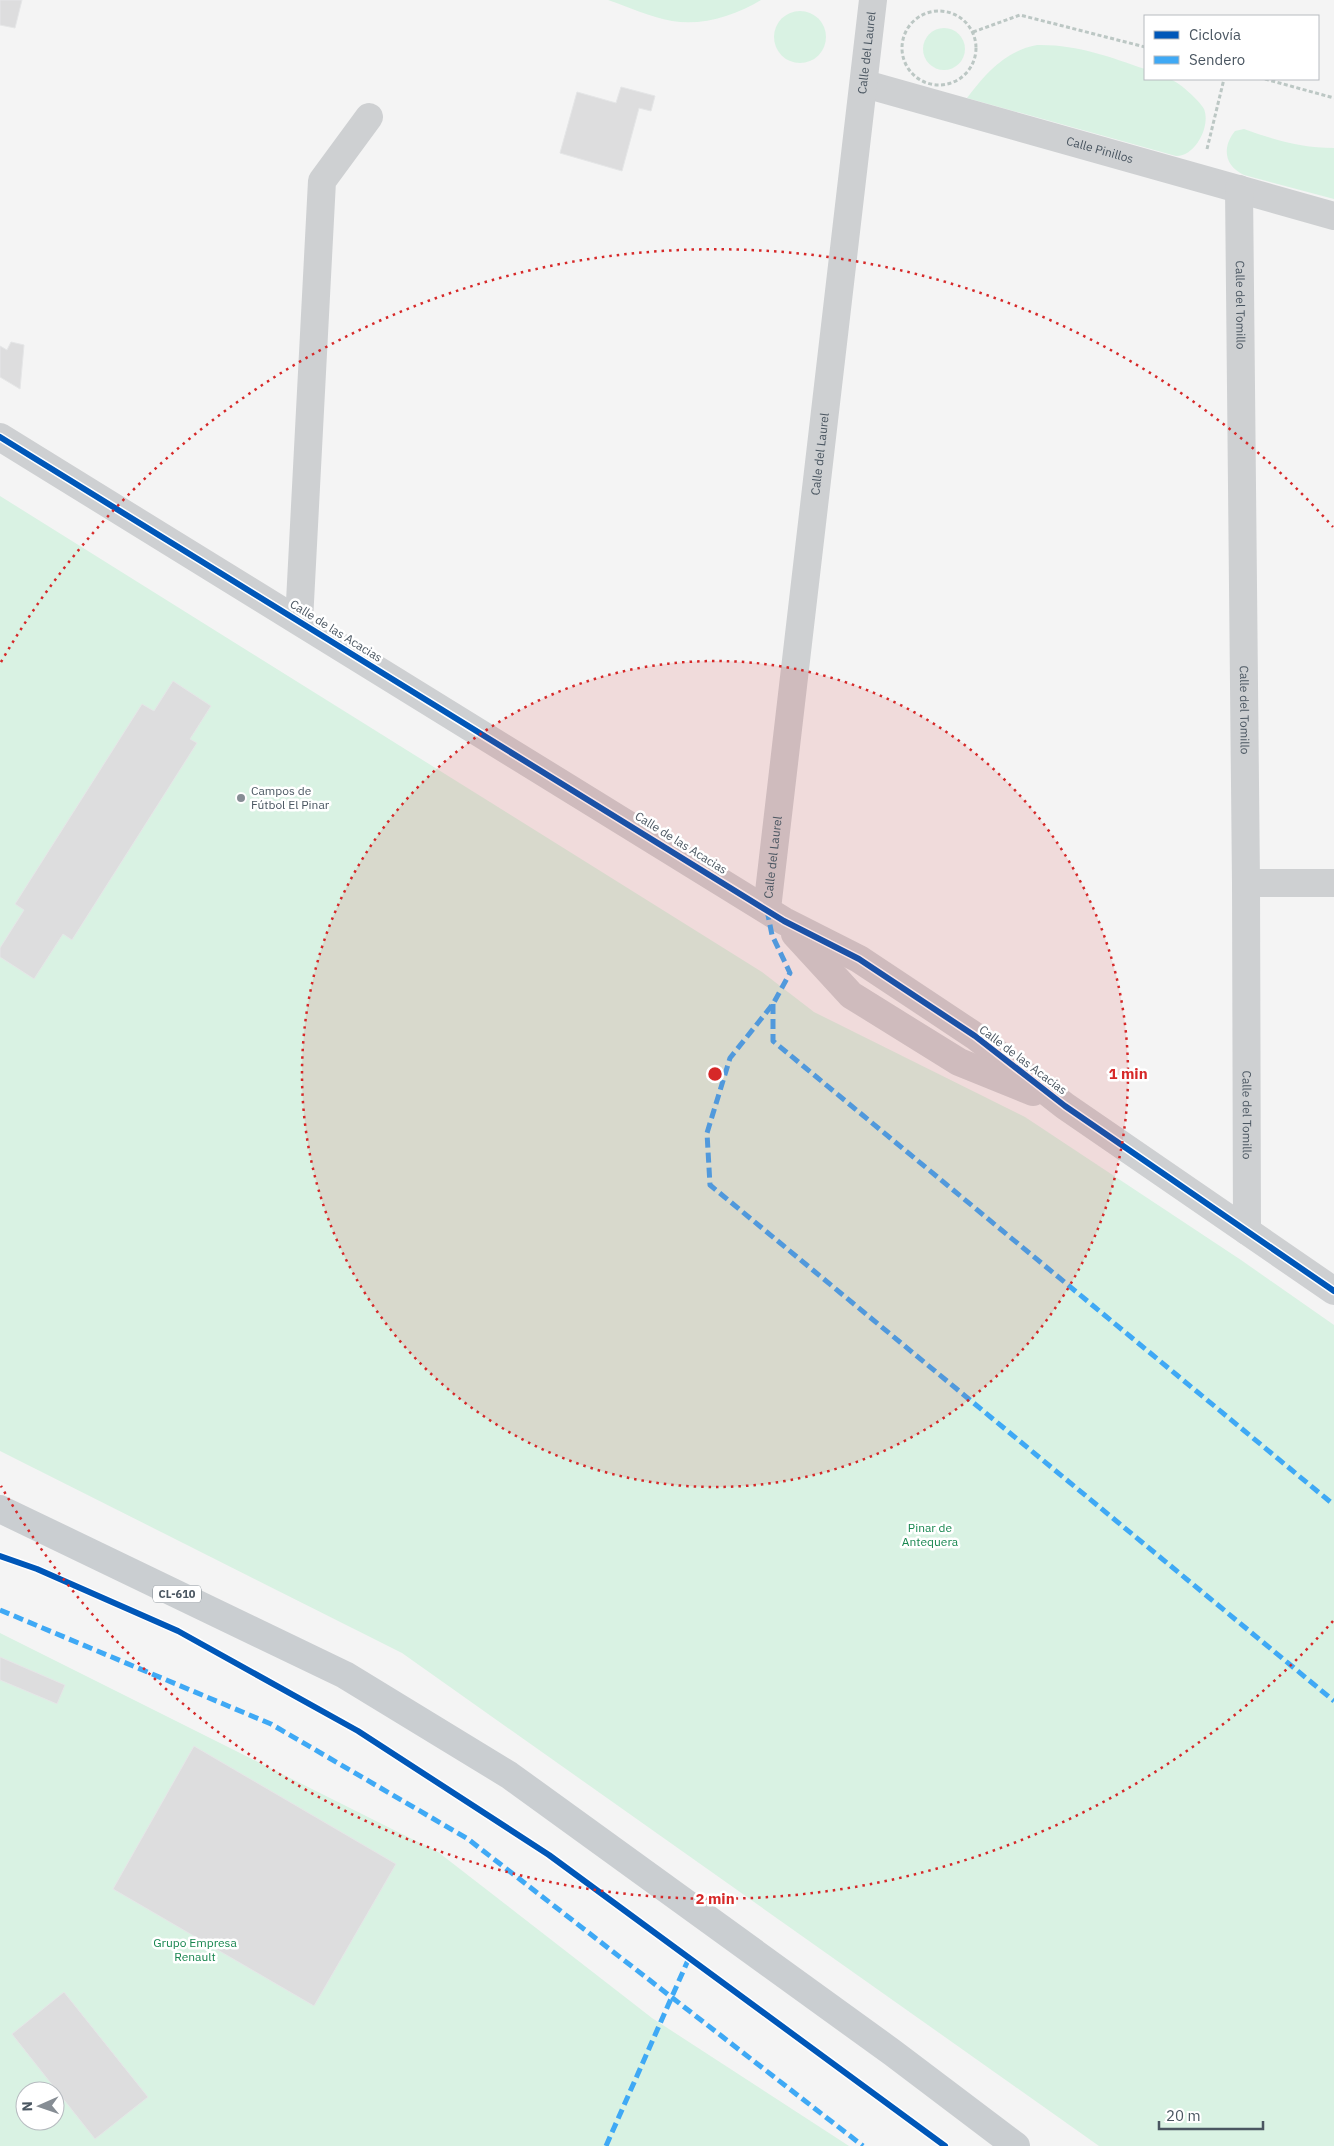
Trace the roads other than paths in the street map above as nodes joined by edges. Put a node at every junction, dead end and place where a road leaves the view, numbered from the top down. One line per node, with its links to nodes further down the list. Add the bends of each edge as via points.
1 (873, 0): 2 (street, Calle del Laurel)
2 (865, 84): 4 (street, Calle Pinillos); 10 (street, Calle del Laurel)
3 (370, 116): 7 (street, Calle de las Acacias, via 322,181)
4 (1239, 189): 5 (street, Calle Pinillos); 8 (street, Calle del Tomillo)
5 (1334, 216)
6 (0, 437): 7 (street, Calle de las Acacias)
7 (299, 621): 10 (street, Calle de las Acacias)
8 (1246, 883): 9 (street); 11 (street, Calle del Tomillo)
9 (1334, 883)
10 (776, 915): 11 (street, Calle de las Acacias, via 867,965 975,1036 1065,1106)
11 (1247, 1231): 12 (street, Calle de las Acacias)
12 (1334, 1291)
13 (0, 1509): 14 (main road, CL-610, via 345,1675 509,1775 877,2041)
14 (1016, 2146)

